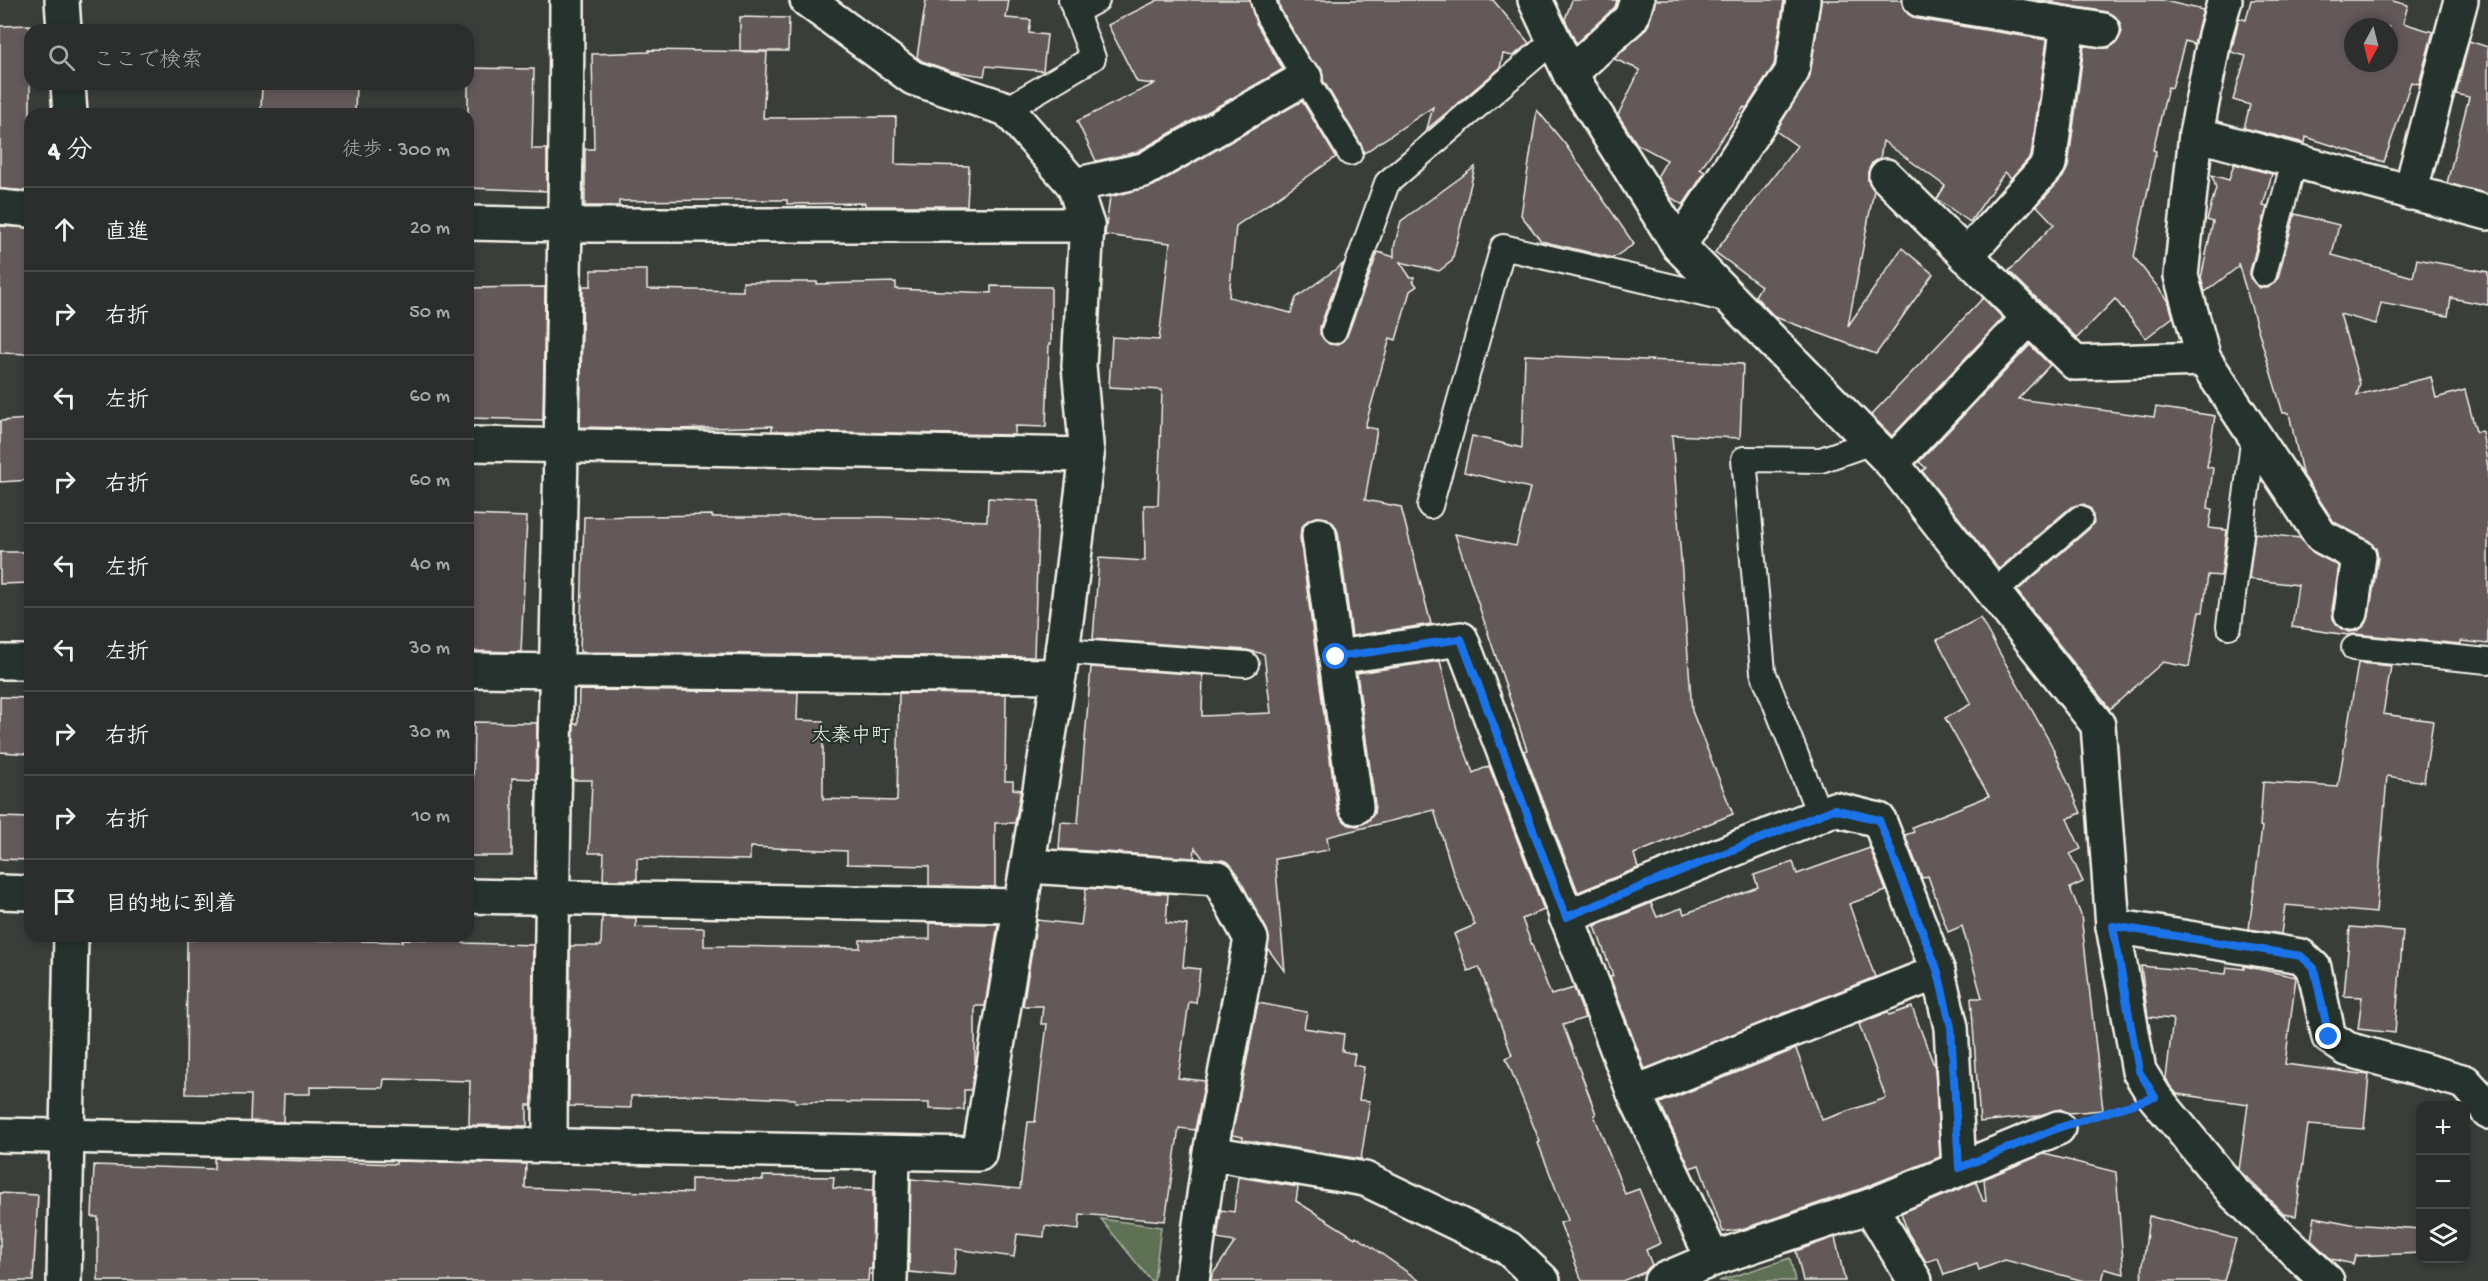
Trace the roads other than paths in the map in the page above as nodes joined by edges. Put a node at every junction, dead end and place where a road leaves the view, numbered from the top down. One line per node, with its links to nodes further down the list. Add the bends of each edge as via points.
1 (62, 0): 13 (street)
2 (567, 0): 32 (street)
3 (807, 0): 21 (street, via 913,78)
4 (1098, 0): 12 (lane)
5 (1263, 0): 18 (lane, via 1268,16)
6 (1535, 0): 16 (street)
7 (1637, 0): 17 (street, via 1631,18)
8 (1803, 0): 34 (street, via 1792,72)
9 (1920, 0): 14 (street)
10 (2225, 0): 22 (street)
11 (2461, 0): 27 (street)
12 (1073, 6): 21 (lane, via 1093,58)
13 (64, 24)
14 (2068, 24): 15 (street); 35 (street, via 2049,165)
15 (2103, 30)
16 (1554, 40): 17 (street); 39 (lane, via 1387,183)
17 (1570, 74): 34 (street)
18 (1305, 78): 23 (lane); 26 (street, via 1144,170)
19 (68, 90): 20 (street)
20 (70, 108)
21 (1006, 109): 26 (street)
22 (2196, 134): 24 (street); 40 (street, via 2181,276)
23 (1350, 153)
24 (2294, 161): 27 (street); 36 (lane)
25 (1886, 176): 35 (street)
26 (1074, 185): 33 (street)
27 (2410, 193): 30 (street)
28 (0, 207): 29 (street)
29 (24, 209)
30 (2488, 213)
31 (474, 223): 32 (street)
32 (567, 225): 33 (street); 43 (street)
33 (1088, 225): 45 (street, via 1079,366)
34 (1679, 246): 37 (street)
35 (1966, 256): 38 (street)
36 (2264, 274)
37 (1733, 301): 44 (street); 46 (lane, via 1503,247)
38 (2029, 318): 40 (street, via 2074,363); 44 (street)
39 (1334, 331)
40 (2204, 359): 41 (street)
41 (2254, 435): 50 (street, via 2321,536 2359,556); 51 (lane)
42 (474, 444): 43 (street)
43 (561, 446): 45 (street); 60 (street)
44 (1882, 452): 49 (street); 62 (lane, via 1821,460 1744,459 1763,672)
45 (1087, 455): 57 (street)
46 (1430, 506)
47 (2080, 518): 49 (lane)
48 (1319, 535): 53 (street)
49 (1993, 593): 70 (street, via 2098,725)
50 (2351, 613)
51 (2229, 626)
52 (2355, 648): 54 (lane)
53 (1336, 657): 61 (street); 69 (street, via 1461,639)
54 (2488, 661)
55 (0, 662): 56 (street)
56 (24, 662)
57 (1061, 663): 58 (lane); 60 (street); 63 (street)
58 (1246, 664)
59 (474, 670): 60 (street)
60 (555, 672): 67 (street)
61 (1356, 807)
62 (1820, 816): 69 (street); 72 (street, via 1834,809 1879,820)
63 (1028, 866): 68 (street); 79 (street, via 1218,878 1251,939)
64 (0, 892): 65 (street)
65 (24, 893)
66 (474, 896): 67 (street)
67 (551, 896): 68 (street); 78 (street)
68 (1021, 906): 80 (street, via 979,1154)
69 (1566, 917): 73 (street)
70 (2113, 926): 74 (street, via 2301,956 2314,968 2329,1037 2347,1048 2465,1082); 90 (street, via 2139,1071 2155,1097 2235,1194)
71 (71, 942): 77 (street)
72 (1938, 972): 73 (street); 81 (street, via 1951,1027)
73 (1634, 1093): 83 (street)
74 (2488, 1112)
75 (2058, 1128): 81 (street)
76 (0, 1135): 77 (street)
77 (66, 1136): 78 (street); 85 (street)
78 (550, 1146): 80 (street)
79 (1210, 1153): 86 (street); 87 (street, via 1365,1179 1508,1248)
80 (893, 1154): 84 (street)
81 (1959, 1168): 82 (street)
82 (1870, 1206): 83 (street); 89 (street)
83 (1713, 1259): 88 (street)
84 (894, 1278)
85 (64, 1281)
86 (1192, 1281)
87 (1543, 1281)
88 (1661, 1281)
89 (1915, 1281)
90 (2327, 1281)

